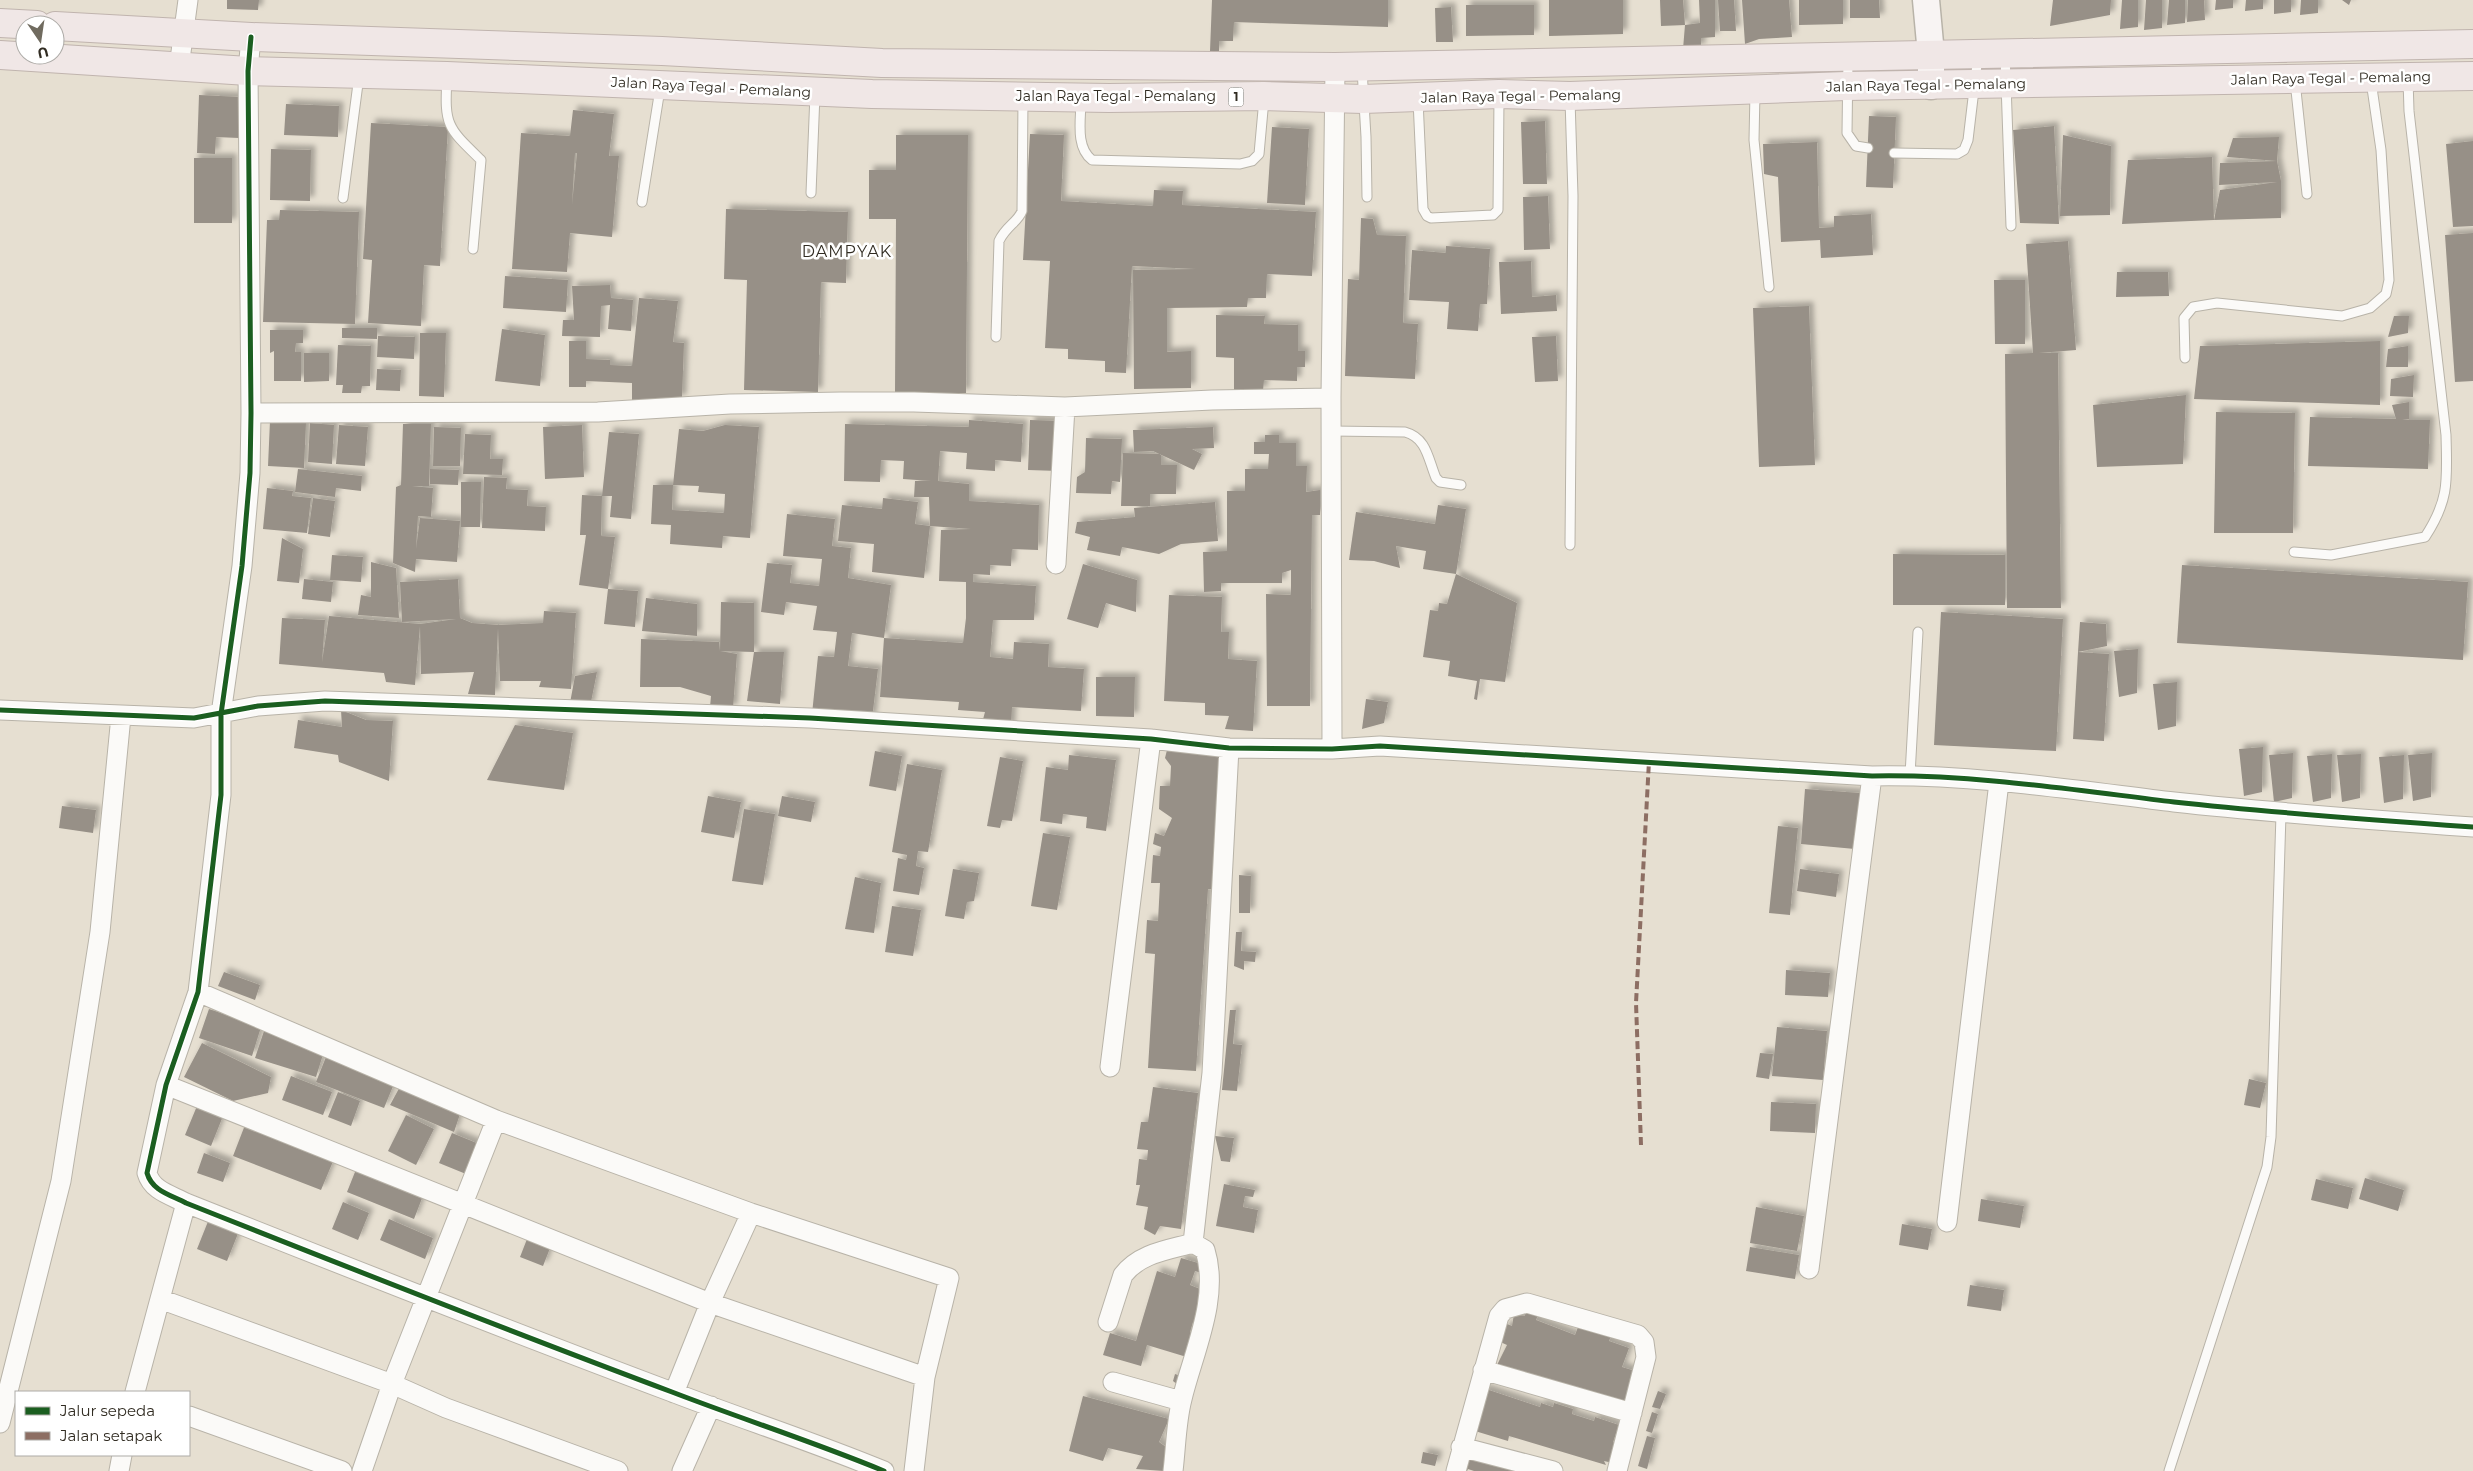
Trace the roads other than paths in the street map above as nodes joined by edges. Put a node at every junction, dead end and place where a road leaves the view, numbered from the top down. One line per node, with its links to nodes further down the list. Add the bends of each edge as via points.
1 (188, 0): 6 (street)
2 (1926, 0): 12 (main road)
3 (0, 23): 4 (highway)
4 (15, 24)
5 (65, 27): 6 (highway)
6 (183, 33): 7 (highway); 15 (street)
7 (251, 37): 9 (highway); 17 (street)
8 (2473, 44): 11 (highway)
9 (662, 51): 16 (highway, via 882,63); 25 (highway)
10 (1978, 53): 11 (highway); 12 (highway); 26 (lane)
11 (2005, 53): 24 (lane)
12 (1931, 54): 14 (highway); 28 (main road)
13 (0, 55): 15 (highway, Jalan Raya Tegal - Pemalang / 1)
14 (1848, 55): 16 (highway); 27 (lane)
15 (179, 67): 17 (highway, Jalan Raya Tegal - Pemalang / 1)
16 (1348, 67): 37 (street); 38 (lane)
17 (248, 71): 18 (highway, Jalan Raya Tegal - Pemalang / 1); 53 (street)
18 (359, 73): 19 (highway, Jalan Raya Tegal - Pemalang / 1); 44 (lane)
19 (447, 76): 25 (highway, Jalan Raya Tegal - Pemalang / 1); 47 (lane, via 445,111 448,120 462,143 481,160)
20 (2408, 76): 21 (highway, Jalan Raya Tegal - Pemalang / 1); 23 (highway, Jalan Raya Tegal - Pemalang / 1); 57 (lane, via 2409,111 2446,435 2447,488 2439,516 2425,537 2331,555)
21 (2473, 76)
22 (2295, 78): 23 (highway, Jalan Raya Tegal - Pemalang / 1); 24 (highway, Jalan Raya Tegal - Pemalang / 1); 42 (lane)
23 (2371, 78): 50 (lane, via 2381,150 2389,280 2386,294 2370,308 2342,316 2217,302 2194,307 2184,318)
24 (2005, 83): 26 (highway, Jalan Raya Tegal - Pemalang / 1); 46 (lane)
25 (660, 84): 30 (highway, Jalan Raya Tegal - Pemalang / 1); 45 (lane)
26 (1975, 84): 28 (highway, Jalan Raya Tegal - Pemalang / 1); 40 (lane, via 1964,150 1957,154)
27 (1846, 86): 28 (highway, Jalan Raya Tegal - Pemalang / 1); 29 (highway, Jalan Raya Tegal - Pemalang / 1); 39 (lane, via 1847,133 1856,146)
28 (1930, 86)
29 (1755, 90): 34 (highway, Jalan Raya Tegal - Pemalang / 1); 48 (lane, via 1754,140)
30 (815, 92): 32 (highway, Jalan Raya Tegal - Pemalang / 1); 41 (lane)
31 (1499, 94): 34 (highway, Jalan Raya Tegal - Pemalang / 1); 36 (highway, Jalan Raya Tegal - Pemalang / 1); 36 (lane, via 1498,210 1494,215 1431,218 1423,209)
32 (1023, 96): 35 (highway, Jalan Raya Tegal - Pemalang / 1); 49 (lane, via 1022,211 999,241)
33 (1264, 96): 35 (highway, Jalan Raya Tegal - Pemalang / 1); 35 (lane, via 1259,154 1252,161 1240,164 1092,160 1085,155 1081,145); 37 (highway, Jalan Raya Tegal - Pemalang / 1)
34 (1570, 96): 56 (lane, via 1573,206)
35 (1081, 97)
36 (1418, 97): 38 (highway, Jalan Raya Tegal - Pemalang / 1)
37 (1336, 99): 38 (highway, Jalan Raya Tegal - Pemalang / 1); 51 (street)
38 (1363, 99): 43 (lane)
39 (1868, 148)
40 (1894, 153)
41 (811, 193)
42 (2307, 194)
43 (1367, 197)
44 (343, 198)
45 (642, 202)
46 (2011, 226)
47 (472, 249)
48 (1769, 287)
49 (996, 336)
50 (2185, 358)
51 (1331, 398): 52 (street); 54 (street)
52 (1065, 407): 53 (street, via 840,402 730,404 598,412); 58 (street)
53 (251, 413): 61 (street, via 250,473 242,566)
54 (1332, 431): 55 (lane, via 1416,435 1422,441 1436,478 1440,482); 65 (street)
55 (1462, 485)
56 (1570, 545)
57 (2294, 552)
58 (1056, 564)
59 (1918, 632): 66 (lane)
60 (0, 710): 62 (street)
61 (221, 714): 62 (street, via 194,718); 63 (street, via 258,706 325,700 810,718); 71 (street, via 221,795)
62 (121, 716): 95 (street, via 100,932 61,1181)
63 (1151, 739): 64 (street); 72 (street)
64 (1230, 748): 65 (street); 79 (street, via 1212,1073)
65 (1332, 749): 67 (street, via 1380,746)
66 (1910, 775): 67 (street); 68 (street)
67 (1872, 776): 80 (street)
68 (1999, 782): 69 (street); 78 (street)
69 (2281, 814): 70 (street); 109 (lane, via 2271,1137 2267,1167)
70 (2473, 827)
71 (198, 992): 73 (street); 74 (street)
72 (1110, 1067)
73 (166, 1085): 75 (street, via 147,1173 154,1187); 76 (street)
74 (496, 1120): 76 (street); 77 (street)
75 (186, 1203): 81 (street); 82 (street)
76 (464, 1204): 81 (street); 83 (street)
77 (751, 1213): 83 (street); 86 (street, via 949,1278)
78 (1947, 1222)
79 (1193, 1243): 84 (street, via 1151,1255 1128,1268 1123,1274); 91 (street, via 1205,1250 1210,1272 1206,1308)
80 (1809, 1268)
81 (425, 1298): 88 (street); 90 (street)
82 (160, 1299): 88 (street); 89 (street)
83 (710, 1303): 86 (street); 90 (street)
84 (1108, 1322)
85 (1483, 1370): 93 (street); 93 (street, via 1499,1316 1505,1309 1527,1302 1638,1335 1644,1342 1646,1357); 96 (street)
86 (925, 1377): 104 (street)
87 (1113, 1382): 91 (street)
88 (392, 1384): 100 (street); 101 (street, via 446,1408)
89 (134, 1391)
90 (674, 1393): 92 (street)
91 (1181, 1401): 105 (street)
92 (711, 1406): 102 (street); 103 (street)
93 (1632, 1413): 108 (street)
94 (190, 1416): 99 (street)
95 (0, 1423)
96 (1461, 1447): 106 (street); 107 (street)
97 (122, 1456): 98 (street)
98 (119, 1471)
99 (342, 1471)
100 (362, 1471)
101 (618, 1471)
102 (682, 1471)
103 (884, 1471)
104 (914, 1471)
105 (1173, 1471)
106 (1456, 1471)
107 (1553, 1471)
108 (1617, 1471)
109 (2169, 1471)

